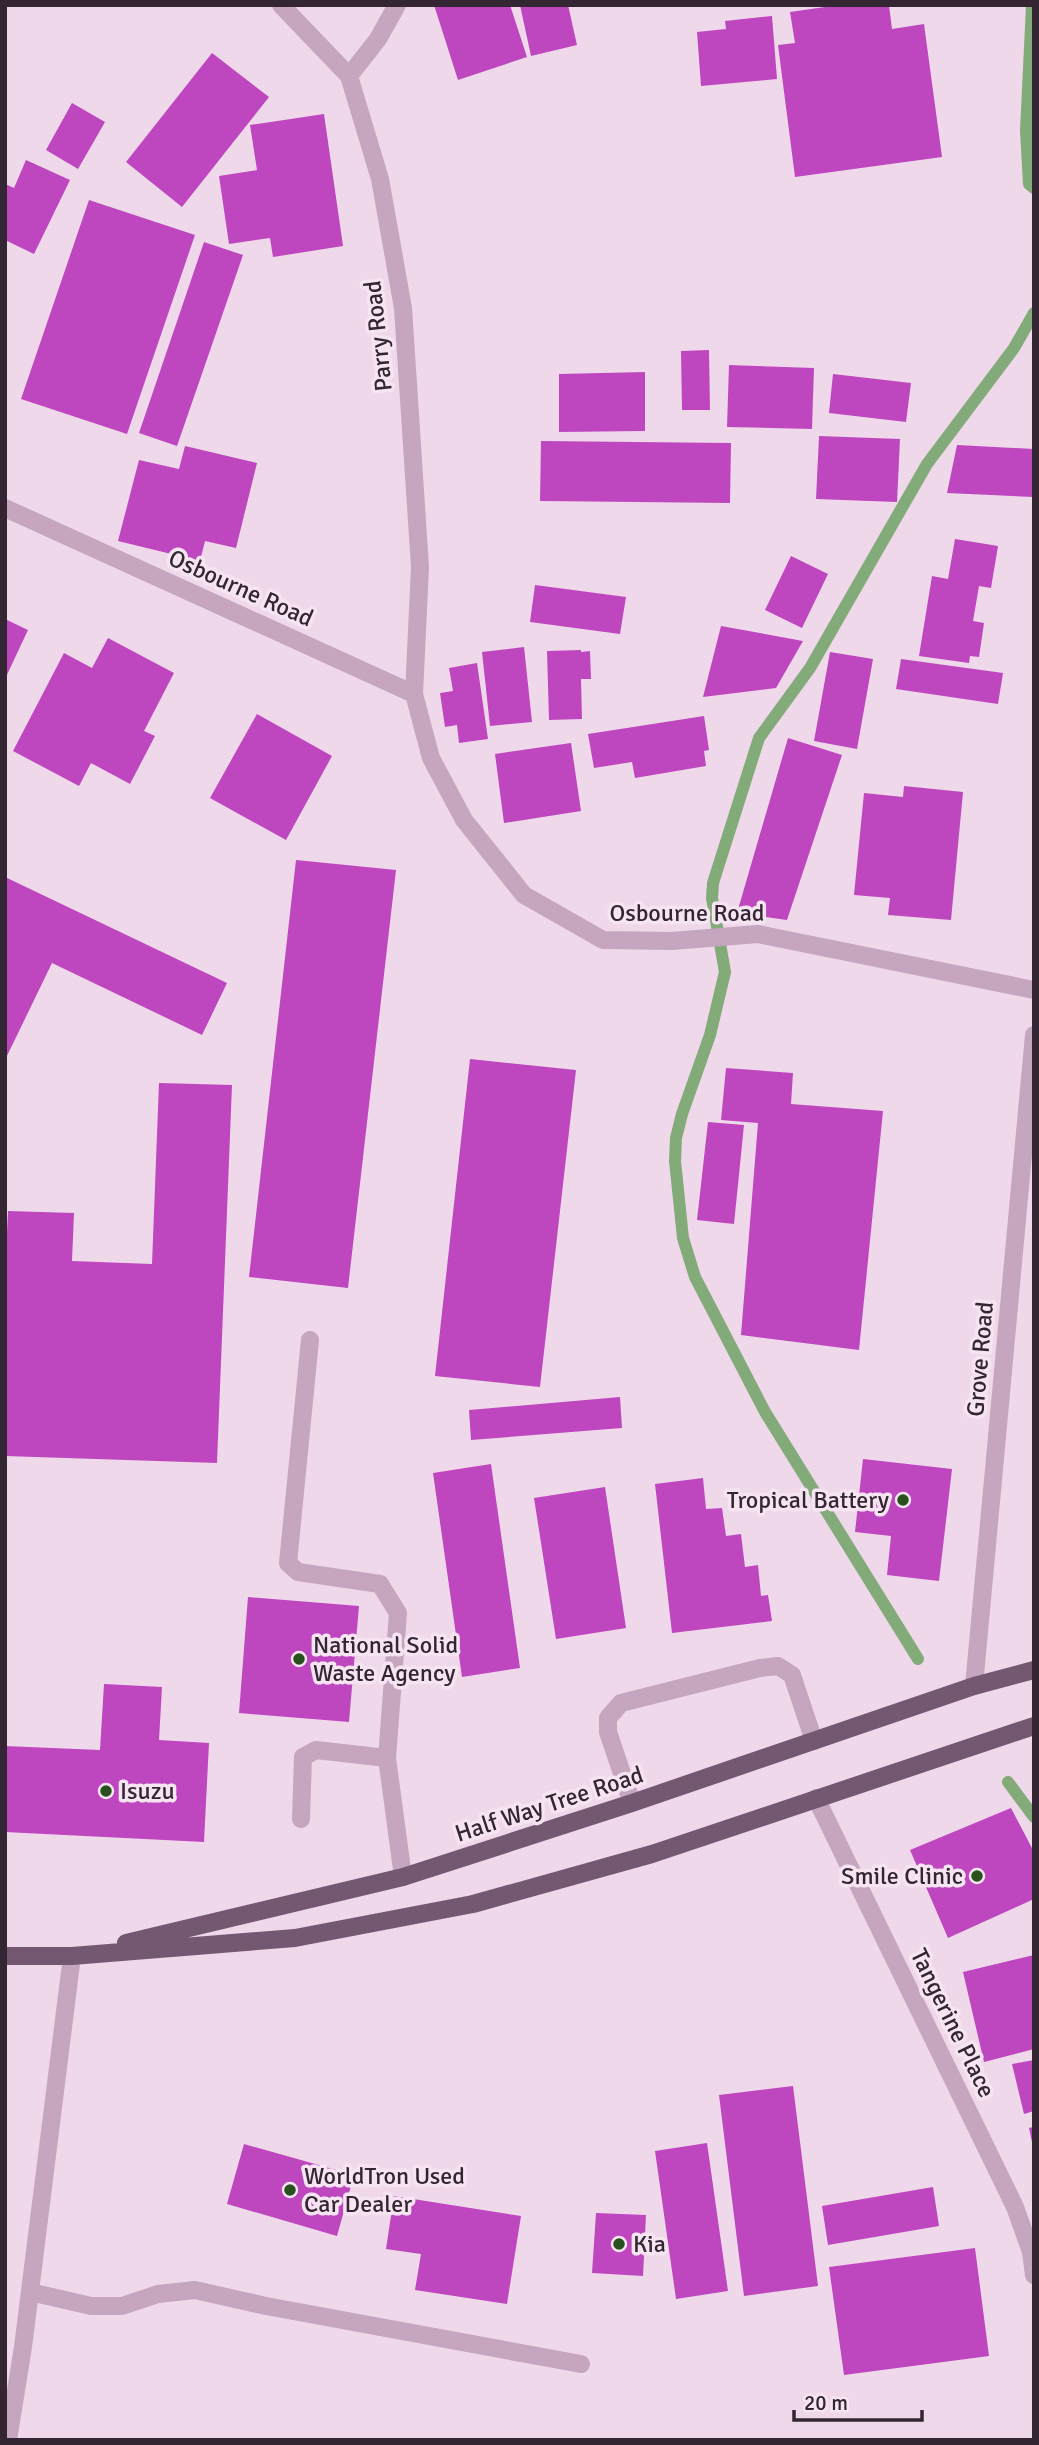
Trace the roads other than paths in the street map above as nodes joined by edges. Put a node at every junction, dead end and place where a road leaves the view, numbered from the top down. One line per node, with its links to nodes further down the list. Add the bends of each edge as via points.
1 (281, 5): 3 (street, Parry Road)
2 (397, 5): 3 (street)
3 (349, 76): 5 (street, Parry Road, via 380,179 403,308 420,567)
4 (5, 508): 5 (street, Osbourne Road)
5 (414, 694): 6 (street, Osbourne Road, via 431,758 464,820 524,895 603,940 783,938)
6 (1034, 990)
7 (1034, 1035): 10 (street, Grove Road)
8 (310, 1340): 13 (street, via 288,1563 298,1572 380,1584 398,1613)
9 (1034, 1670): 10 (main road, Half Way Tree Road)
10 (974, 1686): 12 (main road, Half Way Tree Road)
11 (1034, 1726): 14 (main road, Half Way Tree Road)
12 (814, 1741): 15 (main road, Half Way Tree Road); 15 (street, via 792,1675 778,1666 621,1703 608,1718 608,1732)
13 (387, 1758): 16 (street, via 316,1750 303,1757); 17 (street)
14 (816, 1798): 19 (main road, Half Way Tree Road, via 652,1854 473,1905 295,1938); 20 (street, Tangerine Place, via 1015,2207)
15 (632, 1803): 17 (main road, Half Way Tree Road)
16 (301, 1819)
17 (403, 1877): 19 (main road, Half Way Tree Road)
18 (5, 1956): 19 (main road, Half Way Tree Road)
19 (72, 1956): 21 (street)
20 (1034, 2274)
21 (30, 2292): 22 (street, via 91,2306 122,2306 158,2294 195,2290); 23 (street)
22 (581, 2364)
23 (8, 2440)

